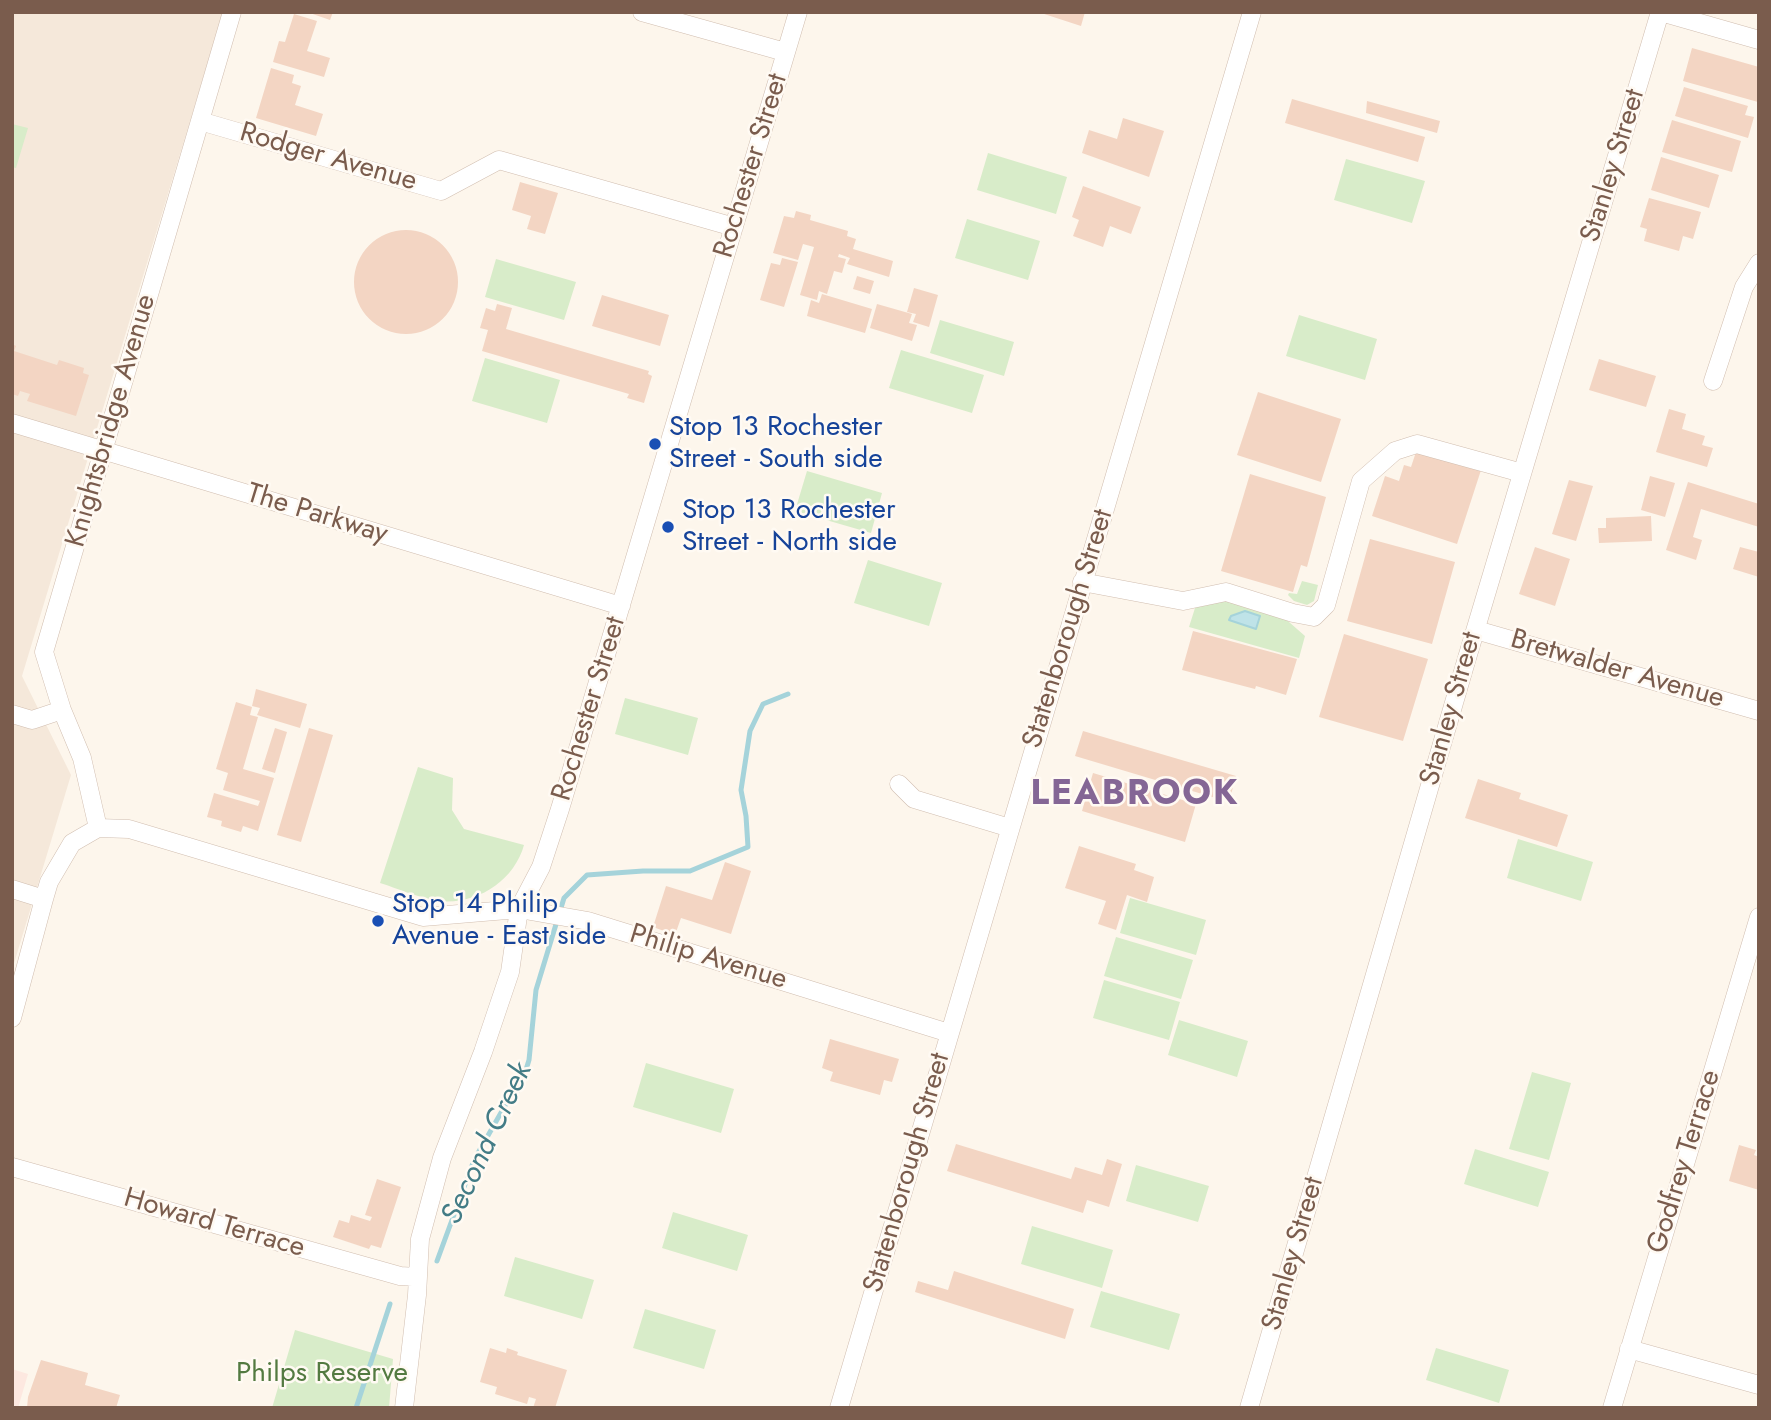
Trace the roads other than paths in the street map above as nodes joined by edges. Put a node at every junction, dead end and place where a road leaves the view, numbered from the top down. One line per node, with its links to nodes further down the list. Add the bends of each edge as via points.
1 (232, 12): 8 (street, Knightsbridge Avenue)
2 (642, 12): 7 (street)
3 (798, 12): 7 (street, Rochester Street)
4 (1252, 12): 15 (street, Statenborough Street)
5 (1661, 12): 6 (street); 14 (street, Stanley Street)
6 (1759, 40)
7 (785, 52): 9 (street, Rochester Street)
8 (200, 121): 9 (street, Rodger Avenue, via 441,191 499,160); 13 (street, Knightsbridge Avenue)
9 (734, 227): 16 (street, Rochester Street)
10 (1759, 263): 11 (street, via 1744,287)
11 (1713, 381)
12 (12, 423): 13 (street, The Parkway)
13 (104, 451): 16 (street, The Parkway); 18 (street, Knightsbridge Avenue, via 44,652)
14 (1522, 473): 15 (street, via 1417,444 1395,451 1360,481 1326,605 1314,617 1226,592 1182,601); 17 (street, Stanley Street)
15 (1082, 582): 23 (street, Statenborough Street)
16 (621, 606): 26 (street, Rochester Street, via 541,867)
17 (1476, 630): 19 (street, Bretwalder Avenue); 36 (street, Stanley Street)
18 (62, 710): 20 (street, via 32,720); 22 (street, Knightsbridge Avenue, via 82,758)
19 (1759, 711)
20 (12, 713)
21 (899, 785): 23 (street, via 914,799)
22 (98, 828): 25 (street, via 72,843); 26 (street, Philip Avenue, via 129,829 423,917)
23 (1010, 828): 29 (street, Statenborough Street)
24 (12, 890): 25 (street)
25 (44, 899): 28 (street)
26 (519, 909): 29 (street, Philip Avenue, via 588,921); 31 (street, Rochester Street, via 510,972 442,1158 420,1239)
27 (1759, 916): 32 (street, Godfrey Terrace)
28 (12, 1018)
29 (949, 1034): 35 (street, Statenborough Street)
30 (12, 1167): 31 (street, Howard Terrace)
31 (417, 1277): 34 (street, Rochester Street)
32 (1629, 1349): 33 (street); 37 (street, Godfrey Terrace)
33 (1759, 1385)
34 (404, 1408)
35 (839, 1408)
36 (1249, 1408)
37 (1612, 1408)

